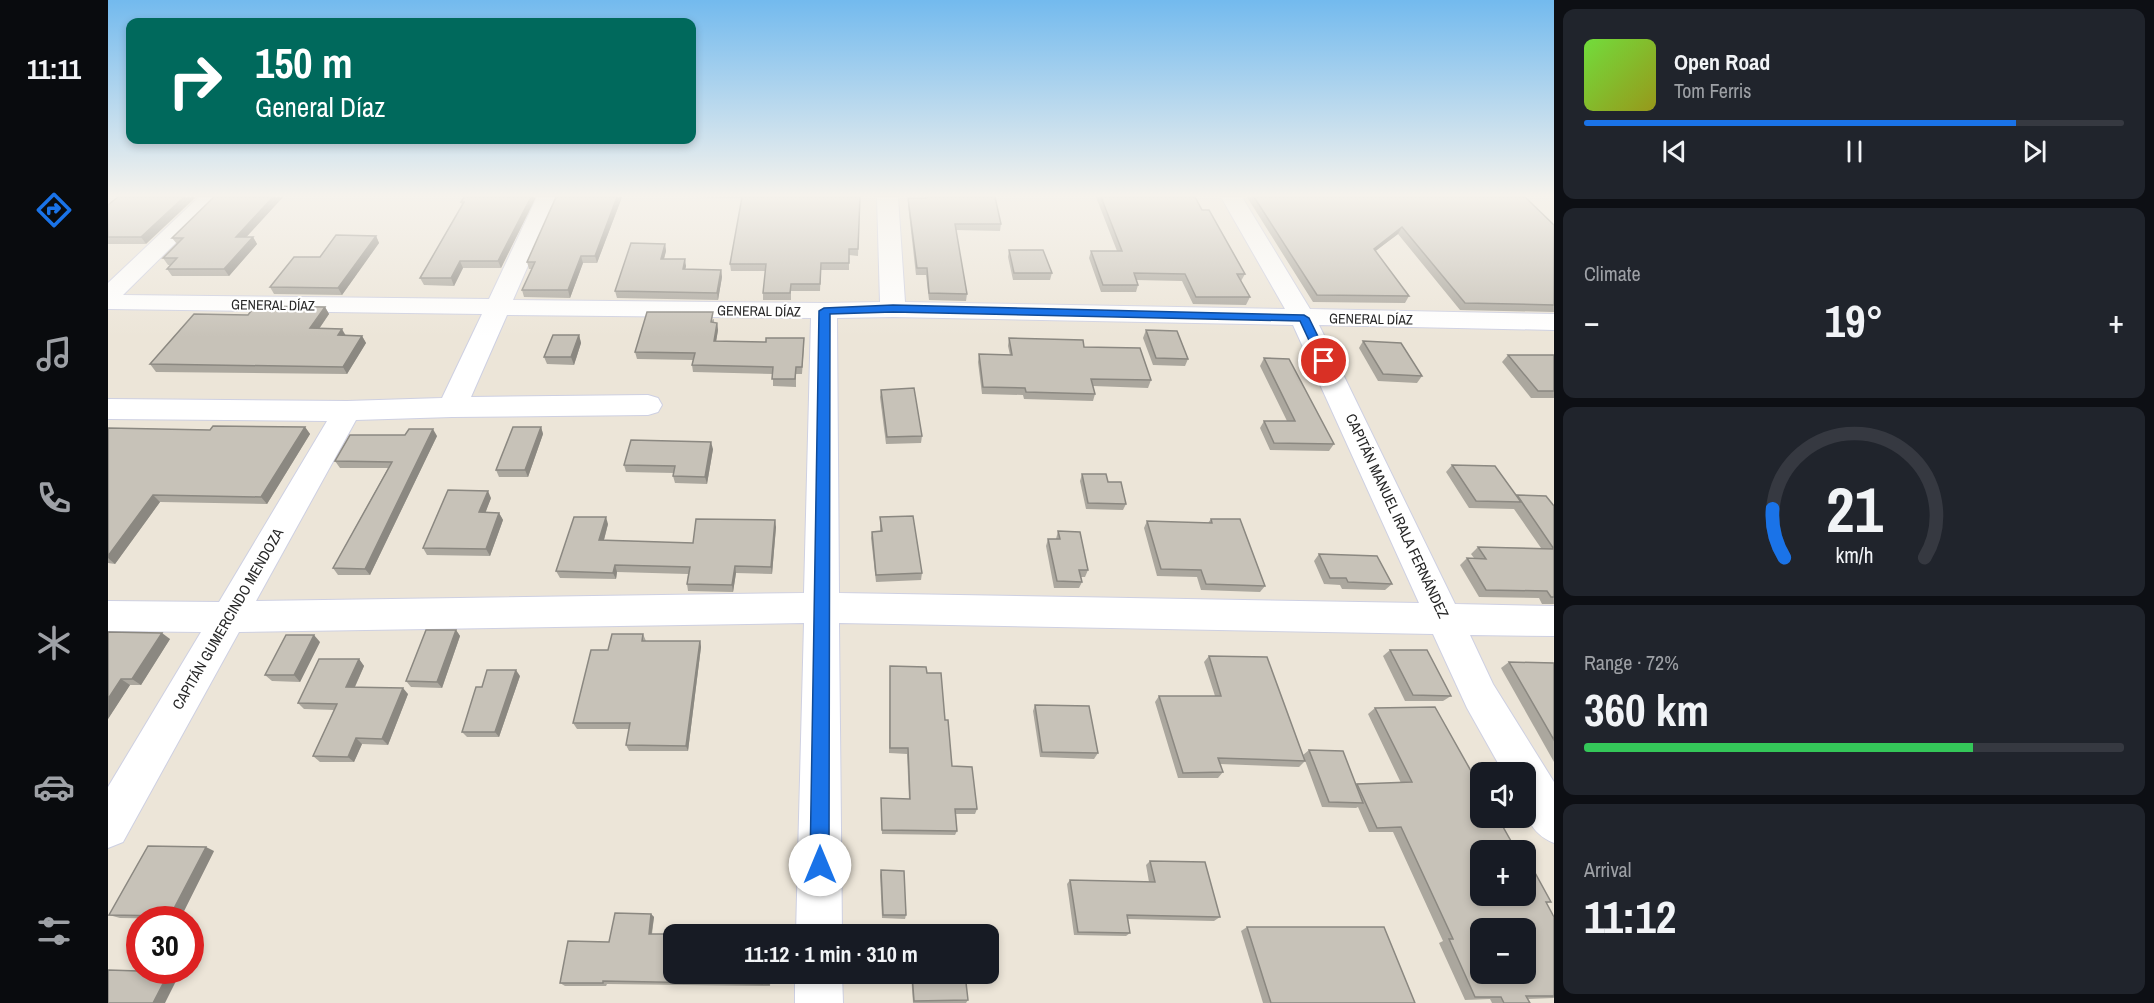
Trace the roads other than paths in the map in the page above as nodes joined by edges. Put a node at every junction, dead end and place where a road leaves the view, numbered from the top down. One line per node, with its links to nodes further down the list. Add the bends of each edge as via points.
1 (162, 244): 5 (street)
2 (527, 244): 7 (street)
3 (890, 244): 8 (street)
4 (1260, 244): 10 (street, CAPITÁN MANUEL IRALA FERNÁNDEZ)
5 (108, 296)
6 (108, 302): 7 (street, GENERAL DÍAZ)
7 (498, 308): 9 (street, GENERAL DÍAZ); 13 (street)
8 (893, 309): 9 (street, GENERAL DÍAZ); 10 (street, GENERAL DÍAZ)
9 (824, 311): 16 (street)
10 (1304, 318): 11 (street, GENERAL DÍAZ); 19 (street, CAPITÁN MANUEL IRALA FERNÁNDEZ)
11 (1554, 322)
12 (648, 405): 13 (street)
13 (452, 407): 15 (street)
14 (108, 409): 15 (street)
15 (347, 411): 18 (street, CAPITÁN GUMERCINDO MENDOZA)
16 (822, 608): 18 (street); 19 (street); 25 (street)
17 (108, 616): 18 (street)
18 (229, 617): 24 (street, CAPITÁN GUMERCINDO MENDOZA)
19 (1446, 620): 20 (street); 21 (street, CAPITÁN MANUEL IRALA FERNÁNDEZ, via 1480,696)
20 (1554, 621)
21 (1519, 762)
22 (1536, 792): 23 (street, CAPITÁN MANUEL IRALA FERNÁNDEZ)
23 (1554, 822)
24 (108, 827)
25 (819, 924)
26 (819, 984): 27 (street)
27 (819, 1003)

